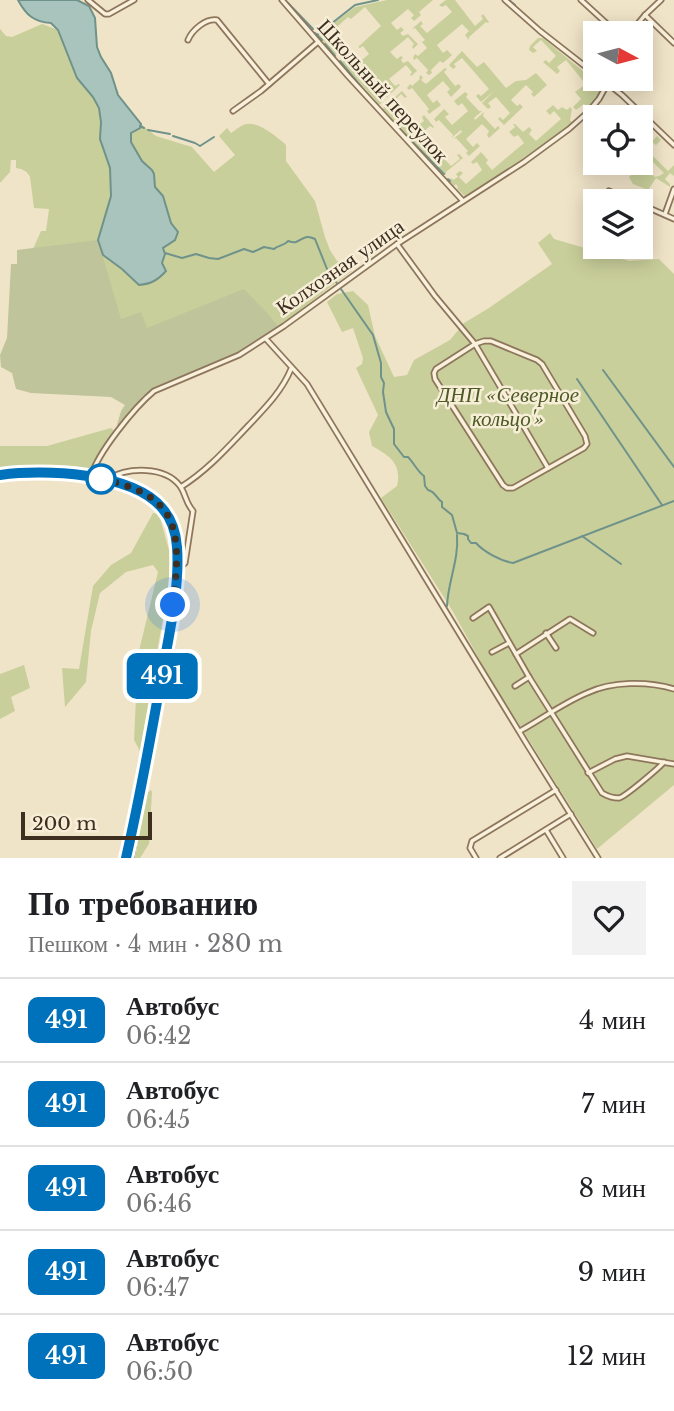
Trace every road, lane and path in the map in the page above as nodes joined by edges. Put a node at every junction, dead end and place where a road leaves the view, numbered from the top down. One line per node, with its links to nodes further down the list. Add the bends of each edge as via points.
1 (88, 0): 2 (street, via 109,14)
2 (134, 0)
3 (282, 0): 11 (street, Школьный переулок)
4 (505, 0): 13 (street)
5 (581, 0): 8 (street)
6 (661, 0): 7 (street)
7 (645, 15): 9 (street); 12 (street)
8 (604, 21)
9 (640, 21)
10 (188, 40): 14 (street, via 207,21 217,20)
11 (318, 42): 14 (street); 20 (street, Школьный переулок)
12 (674, 43)
13 (583, 64)
14 (269, 84): 17 (street)
15 (604, 91): 20 (street, Колхозная улица, via 573,126)
16 (617, 91): 18 (street)
17 (233, 111)
18 (674, 145)
19 (674, 189): 22 (street)
20 (463, 201): 24 (street, Колхозная улица)
21 (653, 209): 22 (street)
22 (664, 214): 23 (street)
23 (674, 219)
24 (397, 244): 25 (street, Колхозная улица); 26 (street)
25 (265, 338): 27 (street); 30 (street, Колхозная улица, via 145,398 98,460)
26 (475, 344): 28 (street); 28 (street, via 491,341 542,364 585,436 584,449); 28 (street, via 436,369 435,379 502,485 513,488)
27 (291, 369): 32 (street, via 267,405 226,450); 45 (street, via 307,384)
28 (548, 468)
29 (0, 475): 30 (main road, via 29,471)
30 (92, 477): 31 (main road)
31 (107, 480): 32 (street, via 120,473 158,472); 33 (main road, via 140,490 163,508 177,544)
32 (181, 487): 33 (street, via 193,511 185,563)
33 (177, 570): 53 (main road)
34 (473, 618): 37 (street, via 489,607)
35 (546, 633): 36 (street, via 570,618); 38 (street); 40 (street)
36 (593, 633)
37 (509, 643): 39 (street); 40 (street)
38 (556, 648)
39 (492, 653)
40 (516, 654): 41 (street)
41 (529, 677): 42 (street); 44 (street)
42 (515, 686)
43 (674, 689): 44 (street, via 646,683 615,686 587,692)
44 (552, 712): 45 (street); 48 (street)
45 (520, 732): 49 (street)
46 (664, 762): 47 (street); 48 (street, via 627,756); 48 (street, via 618,798 602,793)
47 (674, 764)
48 (588, 773)
49 (556, 789): 50 (street); 54 (street, via 472,841 470,848)
50 (571, 814): 51 (street); 57 (street)
51 (546, 830): 52 (street); 56 (street)
52 (507, 856): 55 (street)
53 (128, 858)
54 (476, 858)
55 (500, 858)
56 (563, 858)
57 (598, 858)

